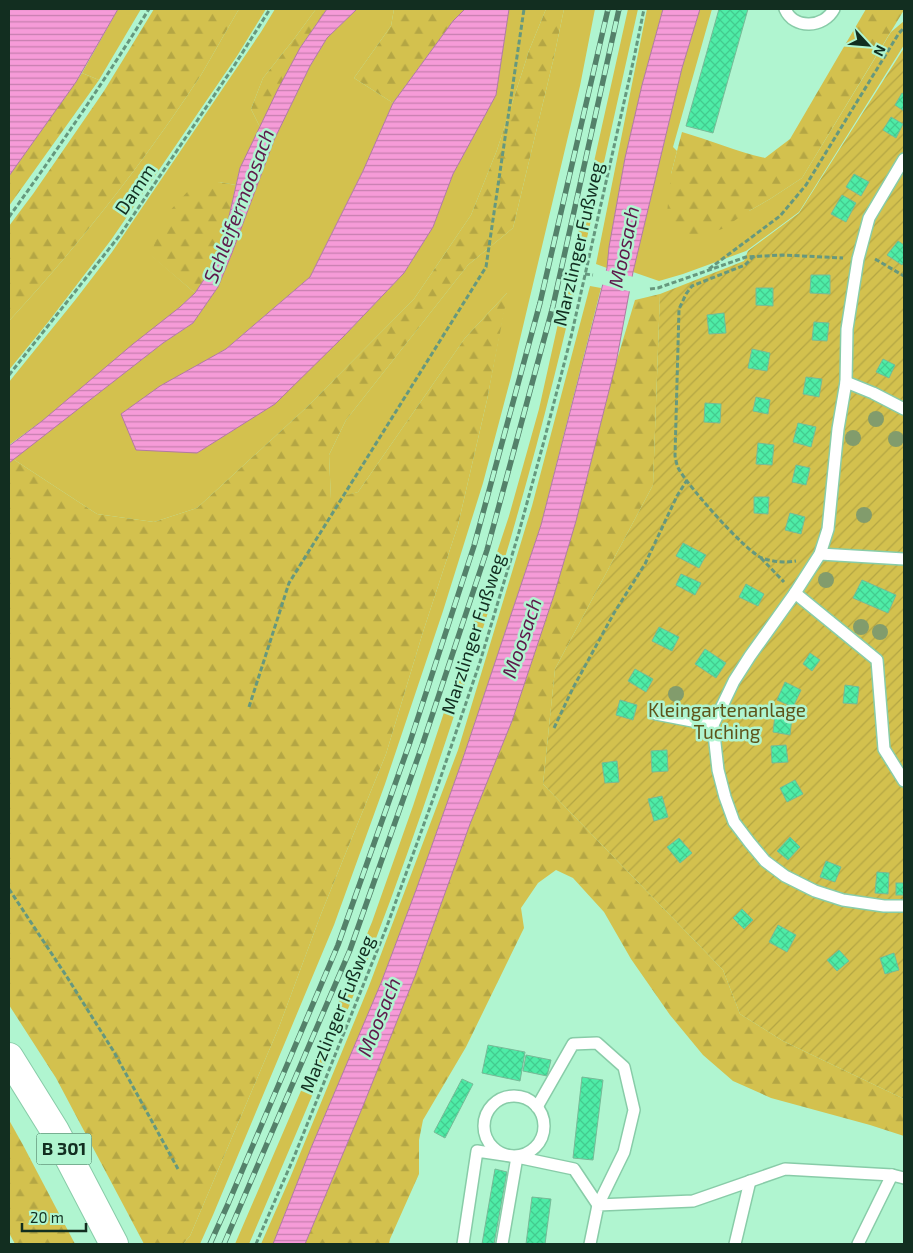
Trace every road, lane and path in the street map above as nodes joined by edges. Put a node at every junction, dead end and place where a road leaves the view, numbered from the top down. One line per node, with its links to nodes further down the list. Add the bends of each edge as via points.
1 (149, 9): 9 (path)
2 (270, 9): 17 (path, Damm, via 120,235)
3 (524, 9): 25 (path, via 486,267 289,583)
4 (644, 9): 13 (path, Marzlinger Fußweg)
5 (785, 9): 6 (lane, via 793,20 814,25)
6 (834, 10)
7 (904, 28): 12 (path, via 806,185 780,216)
8 (904, 158): 11 (lane, via 869,218)
9 (9, 217)
10 (754, 256): 11 (path); 12 (path); 20 (path, via 745,265 692,286 679,309 675,456 679,470)
11 (858, 259): 15 (path, via 874,259); 18 (lane, via 848,329)
12 (709, 269): 16 (path)
13 (585, 274): 14 (path); 41 (path, Marzlinger Fußweg, via 549,422 480,662 391,917)
14 (593, 275)
15 (904, 276)
16 (650, 289)
17 (9, 375)
18 (846, 382): 19 (lane); 21 (lane, via 828,529)
19 (904, 409)
20 (687, 480): 22 (path, via 728,528); 28 (path, via 645,564 614,613)
21 (820, 554): 22 (path, via 784,563); 23 (lane); 24 (lane)
22 (761, 557): 24 (path)
23 (904, 559)
24 (795, 594): 27 (lane, via 734,681); 29 (lane, via 877,660 884,749)
25 (248, 707)
26 (656, 714): 27 (lane)
27 (713, 725): 31 (lane, via 718,770 734,822 765,861 785,876 815,891 843,900)
28 (554, 728)
29 (904, 781)
30 (9, 889): 35 (path, via 114,1052)
31 (904, 906)
32 (9, 1057): 40 (main road, B 301, via 54,1131)
33 (538, 1107): 34 (lane, via 543,1116 543,1134 532,1151); 34 (lane, via 532,1101 511,1096 502,1098 487,1112 483,1126 490,1146 496,1152); 39 (lane, via 573,1044 597,1043 624,1068 634,1110 624,1152)
34 (517, 1157): 39 (lane, via 574,1169); 42 (lane, via 477,1151); 43 (lane)
35 (178, 1169)
36 (892, 1175): 37 (lane); 38 (lane, via 785,1169); 46 (lane)
37 (904, 1178)
38 (750, 1181): 39 (lane, via 693,1201); 45 (lane)
39 (598, 1205): 44 (lane)
40 (114, 1244)
41 (256, 1244)
42 (463, 1244)
43 (502, 1244)
44 (590, 1244)
45 (735, 1244)
46 (858, 1244)

